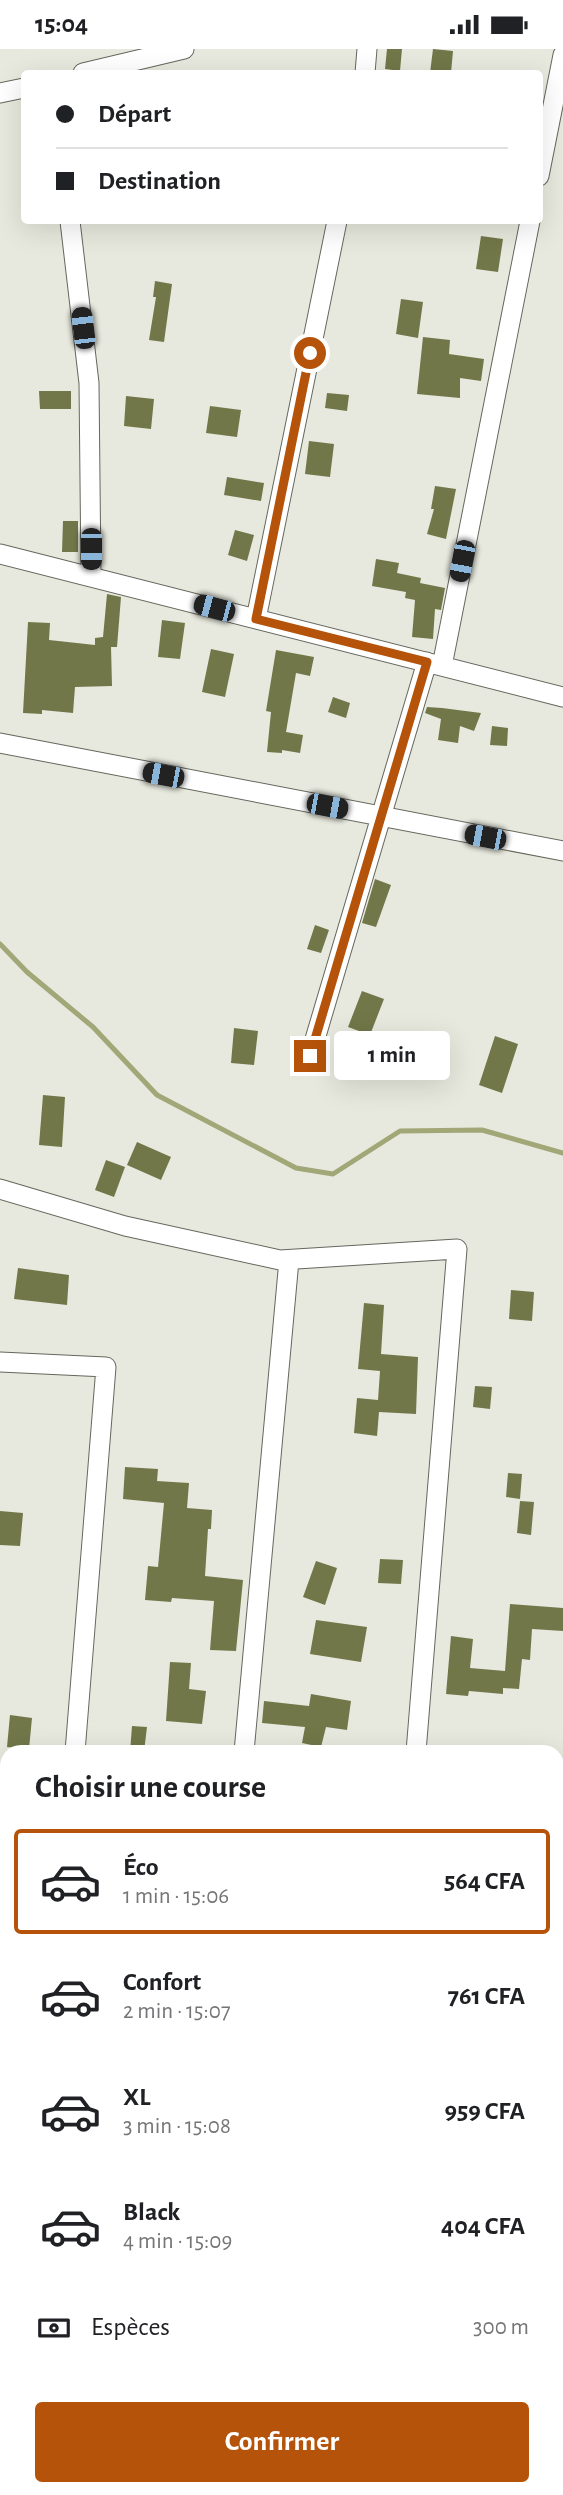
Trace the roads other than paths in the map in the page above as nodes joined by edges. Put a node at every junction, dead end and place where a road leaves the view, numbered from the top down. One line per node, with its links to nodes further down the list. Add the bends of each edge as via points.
1 (184, 49): 3 (street)
2 (367, 49): 6 (street)
3 (150, 53): 5 (street)
4 (563, 55): 9 (street)
5 (93, 70)
6 (365, 70)
7 (21, 88): 8 (street)
8 (0, 93)
9 (543, 156)
10 (70, 224): 14 (street, via 89,383)
11 (336, 224): 15 (street)
12 (529, 224): 16 (street)
13 (0, 554): 14 (street)
14 (91, 577): 15 (street)
15 (256, 619): 16 (street)
16 (434, 664): 17 (street); 19 (street)
17 (563, 697)
18 (0, 743): 19 (street)
19 (381, 817): 20 (street); 21 (street)
20 (563, 851)
21 (310, 1056)
22 (0, 1189): 23 (street, via 125,1226)
23 (289, 1259): 26 (street); 27 (street, via 457,1249)
24 (0, 1362): 25 (street, via 106,1367)
25 (76, 1745)
26 (245, 1745)
27 (417, 1745)

